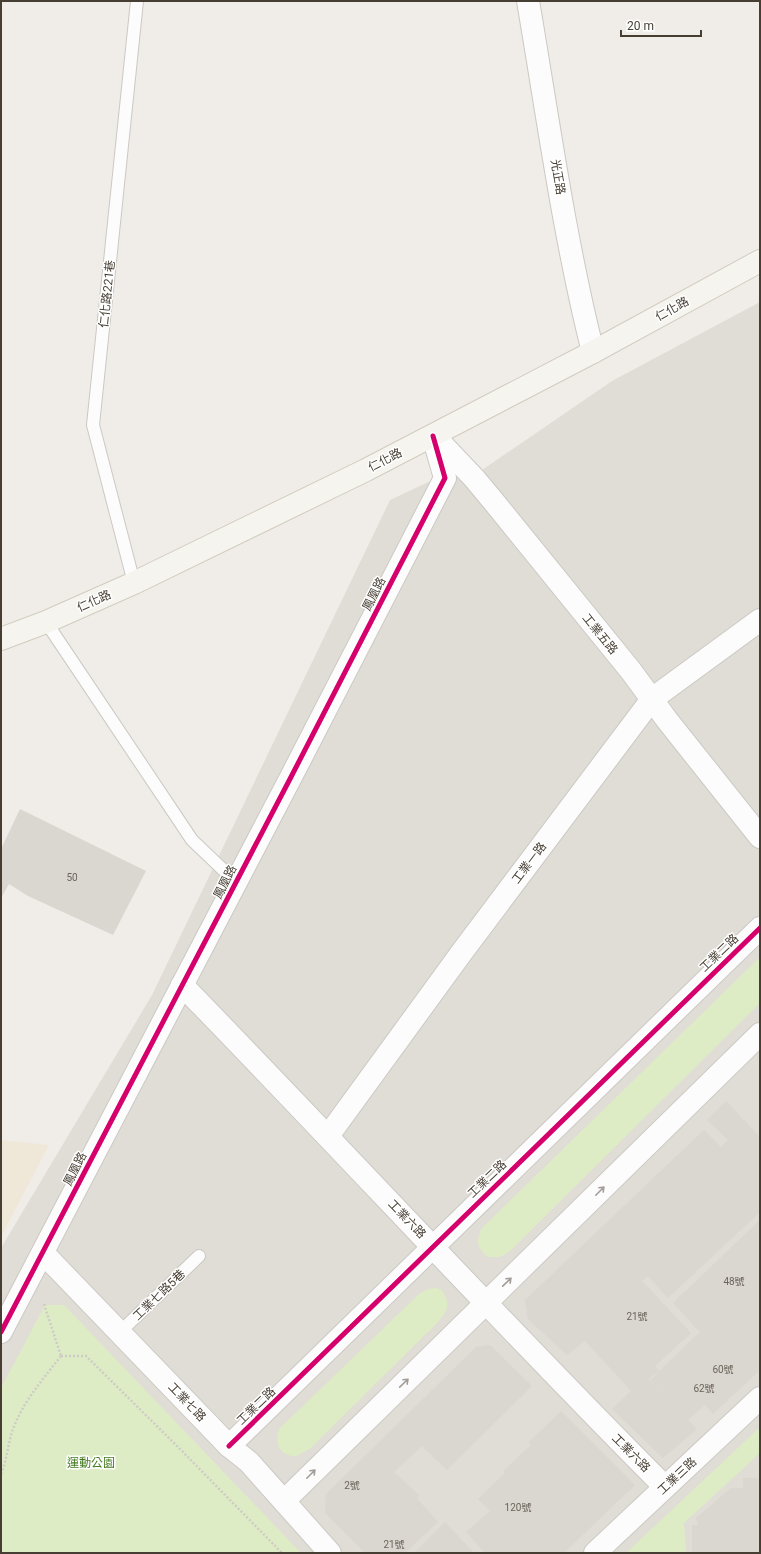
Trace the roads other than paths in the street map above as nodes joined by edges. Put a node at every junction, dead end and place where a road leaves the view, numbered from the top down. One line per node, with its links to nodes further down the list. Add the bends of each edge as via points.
1 (138, 1): 6 (lane, 仁化路221巷 / 仁化路221巷, via 93,425)
2 (528, 1): 4 (street, 光正路, via 582,308)
3 (760, 261): 4 (main road, 仁化路)
4 (593, 352): 5 (main road, 仁化路)
5 (433, 436): 6 (main road, 仁化路); 10 (street, 工業五路, via 494,502); 12 (street, 鳳凰路, via 445,478)
6 (134, 583): 8 (main road, 仁化路)
7 (760, 620): 10 (street, 工業一路)
8 (46, 622): 9 (main road, 仁化路); 12 (lane, via 192,840)
9 (1, 639)
10 (652, 700): 11 (street, 工業五路); 16 (street, 工業一路, via 462,952)
11 (760, 837)
12 (236, 882): 14 (street, 鳳凰路)
13 (760, 928): 17 (street, 工業二路)
14 (182, 985): 16 (street, 工業六路); 19 (street, 鳳凰路)
15 (760, 1034): 20 (street, one-way to 15)
16 (328, 1136): 17 (street, 工業六路)
17 (433, 1246): 20 (street, 工業六路); 24 (street, 工業二路)
18 (199, 1256): 22 (lane, 工業七路5巷)
19 (38, 1262): 21 (street, 鳳凰路); 22 (street, 工業七路)
20 (486, 1303): 25 (street, 工業六路); 26 (street, one-way to 20)
21 (1, 1332)
22 (119, 1333): 24 (street, 工業七路)
23 (760, 1398): 25 (street, 工業三路)
24 (229, 1446): 26 (street, 工業七路, via 249,1462)
25 (665, 1487): 28 (street, 工業三路)
26 (284, 1501): 27 (street, 工業七路)
27 (330, 1553)
28 (595, 1553)

